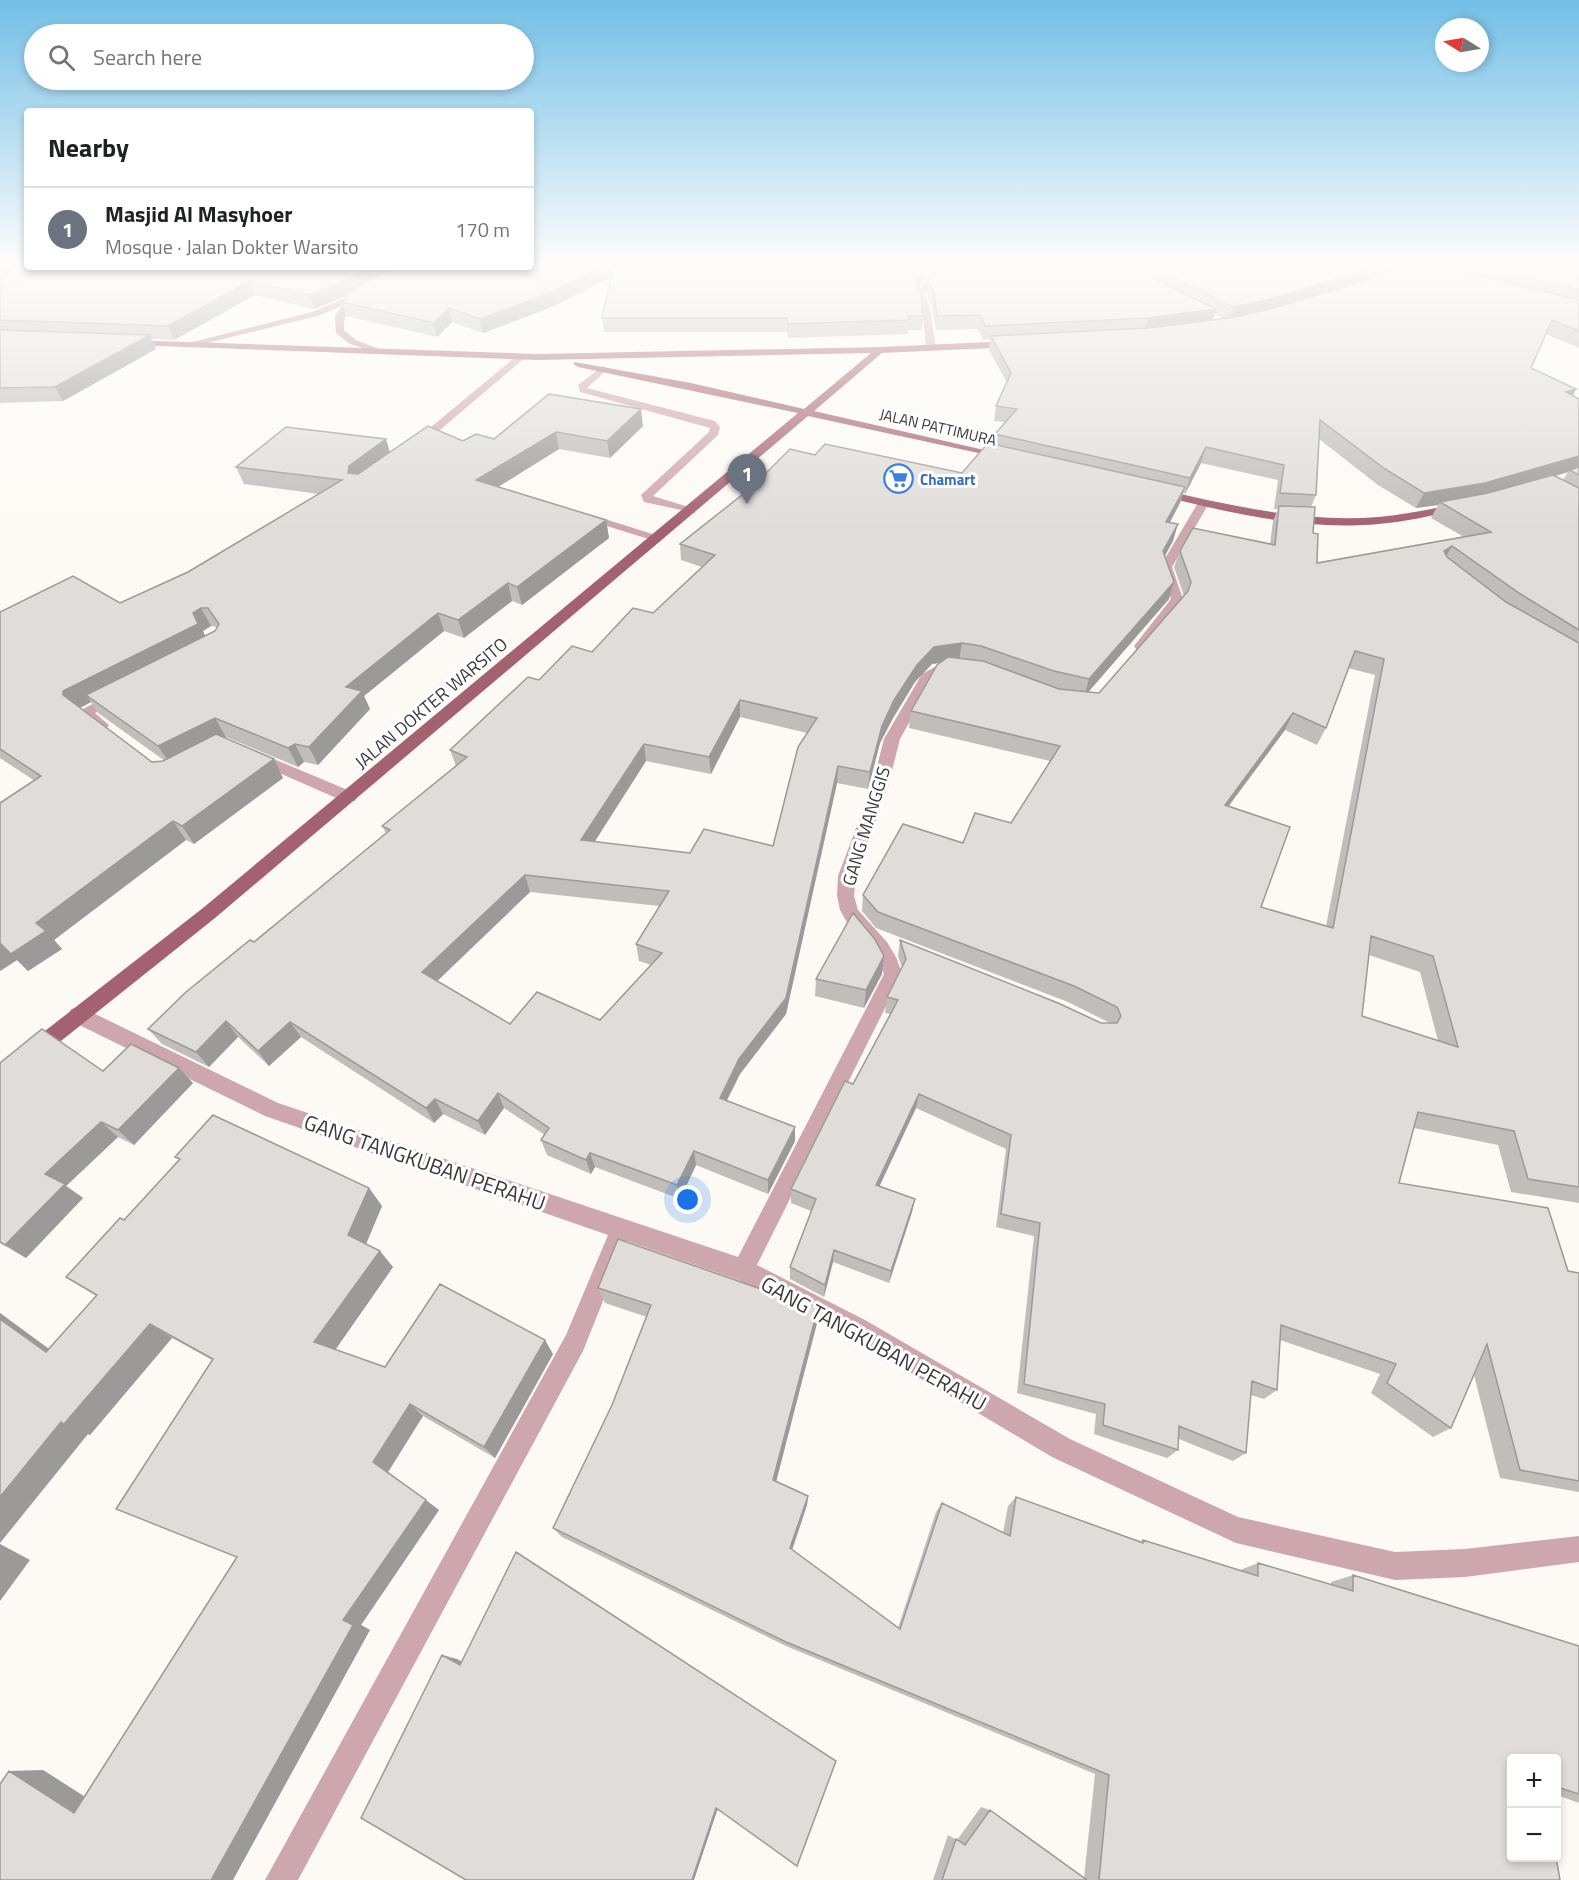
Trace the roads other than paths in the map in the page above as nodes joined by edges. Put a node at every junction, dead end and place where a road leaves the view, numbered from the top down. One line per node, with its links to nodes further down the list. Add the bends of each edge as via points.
1 (427, 353): 5 (main road)
2 (746, 353): 4 (main road)
3 (877, 353): 9 (main road, JALAN DOKTER WARSITO)
4 (684, 354): 6 (main road); 8 (main road, via 671,369)
5 (522, 356): 6 (main road); 10 (street)
6 (538, 357): 7 (main road, JALAN PATTIMURA)
7 (603, 369): 8 (main road, JALAN PATTIMURA); 15 (street, via 581,387 583,390 715,427 714,433 647,495 648,500)
8 (691, 386): 9 (main road, JALAN PATTIMURA)
9 (807, 412): 11 (main road, JALAN PATTIMURA); 15 (main road, JALAN DOKTER WARSITO)
10 (411, 449)
11 (1019, 461)
12 (1145, 489): 13 (main road)
13 (1203, 503): 14 (main road, via 1270,515 1377,521); 18 (street, via 1166,567 1177,599 1174,606)
14 (1468, 506)
15 (691, 511): 17 (main road, JALAN DOKTER WARSITO)
16 (576, 514): 17 (street)
17 (658, 538): 23 (main road, JALAN DOKTER WARSITO)
18 (1131, 658)
19 (972, 670): 24 (street, GANG MANGGIS, via 942,668 927,676 892,739 845,891 852,920)
20 (125, 691): 21 (street, via 84,712)
21 (112, 732)
22 (246, 753): 23 (street)
23 (349, 797): 26 (main road, JALAN DOKTER WARSITO)
24 (868, 934): 25 (street); 29 (street, GANG MANGGIS, via 890,959 893,974)
25 (900, 947)
26 (78, 1016): 27 (main road, JALAN DOKTER WARSITO); 28 (street, GANG TANGKUBAN PERAHU, via 272,1110)
27 (0, 1078)
28 (621, 1229): 29 (street, GANG TANGKUBAN PERAHU); 31 (street, via 575,1342)
29 (743, 1270): 30 (street, GANG TANGKUBAN PERAHU, via 857,1328 1060,1448 1236,1530 1395,1566 1465,1563)
30 (1579, 1549)
31 (281, 1880)

